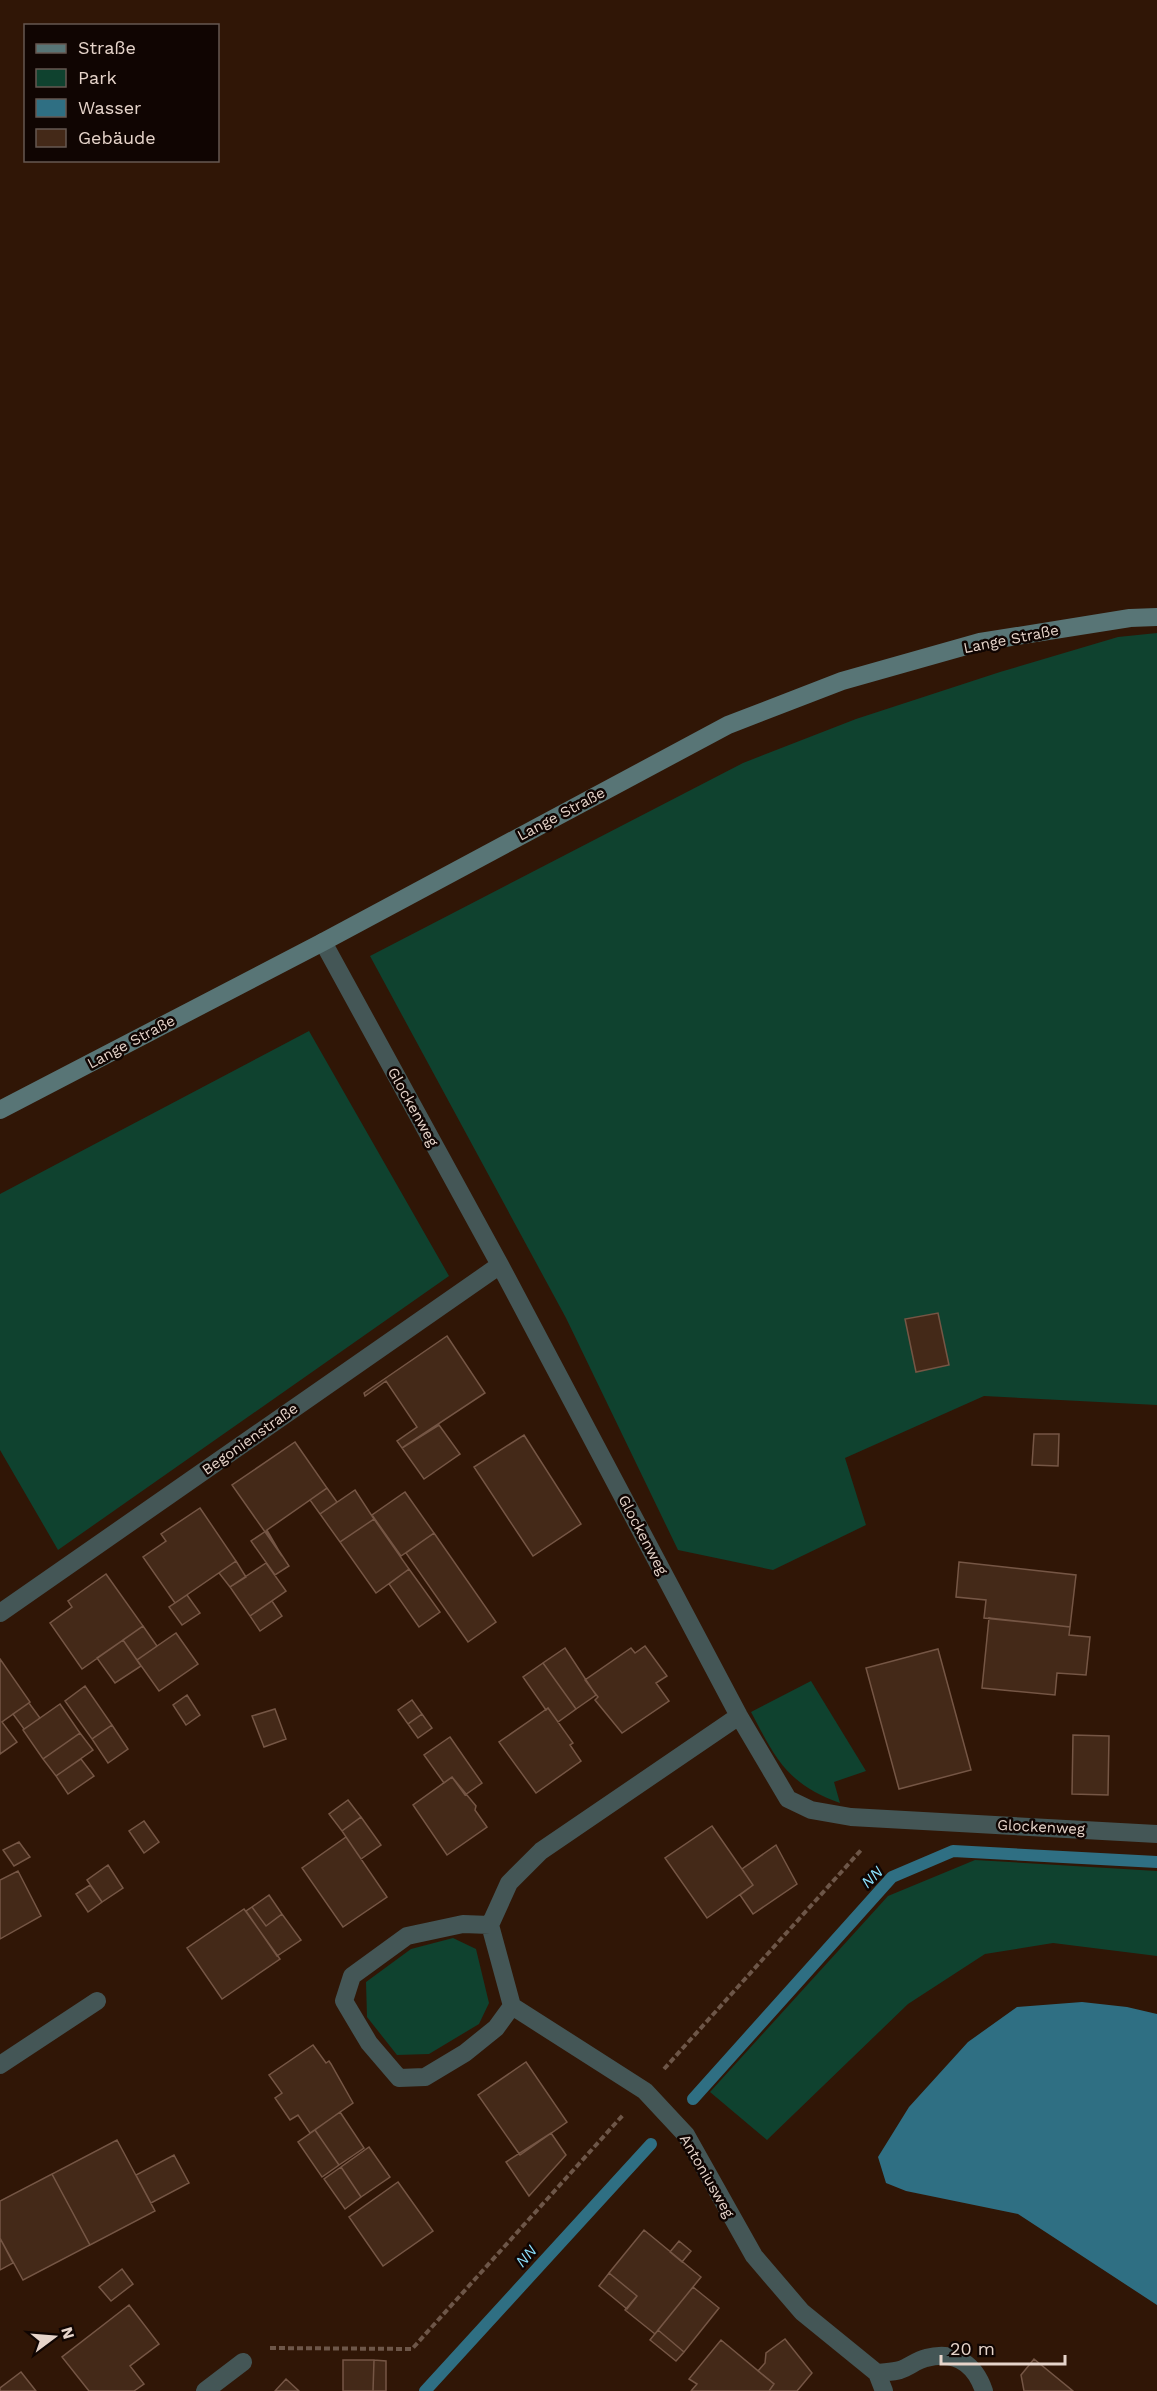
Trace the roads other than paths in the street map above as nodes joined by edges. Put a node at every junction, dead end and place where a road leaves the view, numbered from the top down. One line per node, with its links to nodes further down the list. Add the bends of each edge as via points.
1 (1157, 617): 2 (street, Lange Straße, via 980,642 842,681 728,725)
2 (323, 942): 3 (street, Lange Straße); 4 (street, Glockenweg)
3 (0, 1110)
4 (500, 1264): 5 (street, Begonienstraße); 6 (street, Glockenweg)
5 (0, 1613)
6 (739, 1716): 7 (street, Glockenweg, via 788,1799 811,1810 889,1820); 8 (street, via 541,1851 509,1883)
7 (1157, 1834)
8 (490, 1925): 10 (street); 10 (street, via 463,1924 407,1936 352,1976 344,2001 369,2043 399,2078 425,2077 465,2053 496,2028)
9 (97, 2001): 11 (street)
10 (512, 2006): 13 (street, Antoniusweg, via 645,2091 686,2135 754,2256 802,2312)
11 (0, 2066)
12 (243, 2362): 14 (street)
13 (877, 2373): 15 (street, Antoniusweg); 16 (street, via 900,2370 926,2358 947,2356 964,2360 978,2376)
14 (205, 2391)
15 (884, 2391)
16 (984, 2391)

